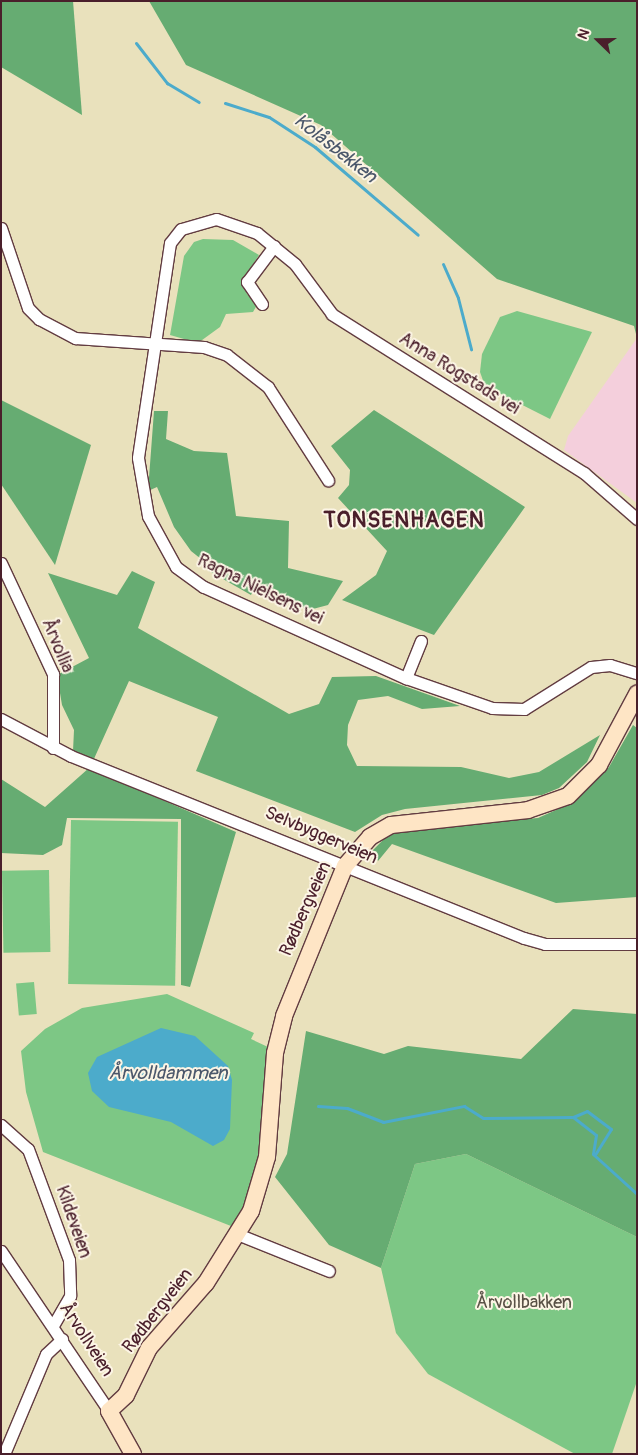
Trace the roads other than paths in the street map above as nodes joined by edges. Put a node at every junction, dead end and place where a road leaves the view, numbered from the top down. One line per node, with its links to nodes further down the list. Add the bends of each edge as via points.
1 (1, 228): 4 (street, via 28,308 39,319 76,338)
2 (274, 246): 3 (street, via 247,282); 4 (street, Anna Rogstads vei, via 237,224 216,219 181,229 170,243); 6 (street, Anna Rogstads vei, via 295,264 332,314 584,473)
3 (262, 304)
4 (153, 344): 5 (street, via 204,347 248,369 268,386); 10 (street, Ragna Nielsens vei, via 138,458 140,491 148,516 176,567 208,589)
5 (328, 480)
6 (637, 520)
7 (1, 563): 13 (street, Årvollia, via 52,674)
8 (420, 641): 10 (street)
9 (637, 673): 10 (street, Ragna Nielsens vei, via 610,665 591,667 540,702 503,710)
10 (406, 678)
11 (637, 694): 14 (street, Rødbergveien, via 599,765 568,796 528,810 391,825 370,837)
12 (1, 719): 13 (street, Selvbyggerveien)
13 (53, 748): 14 (street, Selvbyggerveien)
14 (345, 866): 15 (street, Selvbyggerveien, via 531,940); 17 (street, Rødbergveien, via 284,1016 275,1053 267,1158 251,1211)
15 (637, 944)
16 (1, 1126): 20 (street, Kildeveien, via 28,1149 69,1260 71,1291)
17 (237, 1234): 19 (street); 22 (street, Rødbergveien, via 206,1283 144,1355 126,1395)
18 (1, 1251): 20 (street, Årvollveien)
19 (329, 1271)
20 (53, 1326): 21 (street, Årvollveien)
21 (62, 1339): 22 (street, Årvollveien); 23 (street, via 46,1354)
22 (109, 1411): 24 (street, Årvollveien)
23 (4, 1454)
24 (133, 1454)

